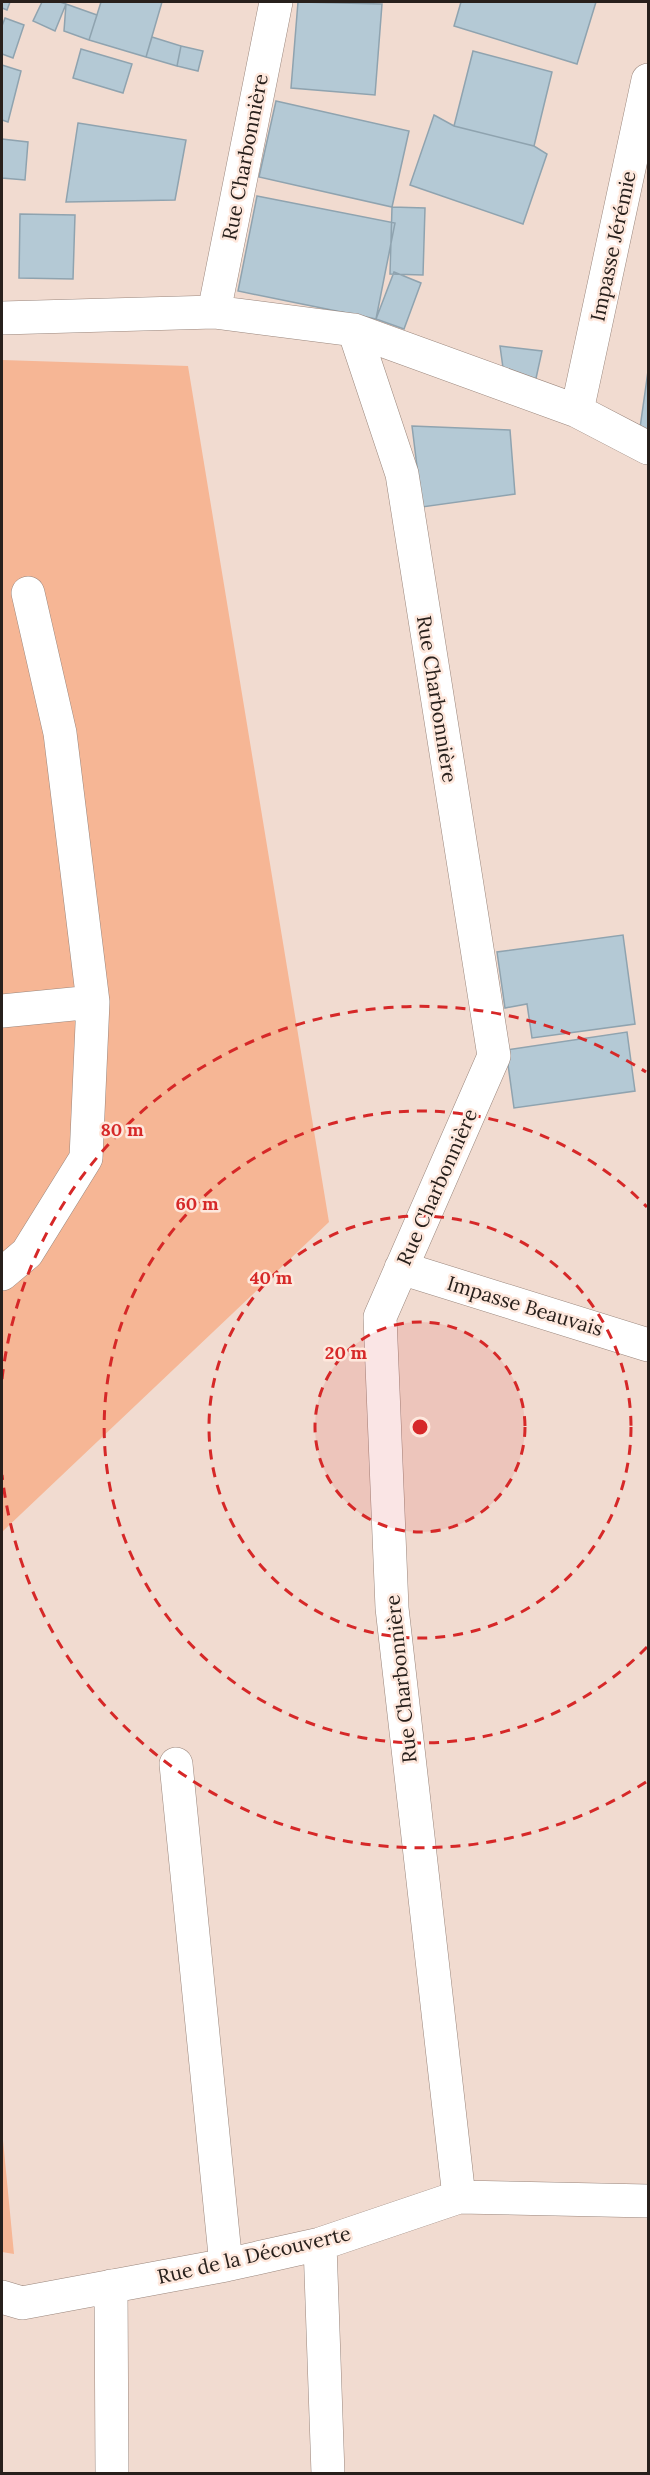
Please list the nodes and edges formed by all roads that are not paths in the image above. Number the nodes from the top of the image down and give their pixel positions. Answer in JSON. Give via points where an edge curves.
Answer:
{"nodes":[{"id":1,"x":276,"y":2,"type":"edge"},
{"id":2,"x":648,"y":80,"type":"edge"},
{"id":3,"x":214,"y":312,"type":"junction"},
{"id":4,"x":2,"y":318,"type":"edge"},
{"id":5,"x":354,"y":330,"type":"junction"},
{"id":6,"x":577,"y":411,"type":"junction"},
{"id":7,"x":647,"y":455,"type":"edge"},
{"id":8,"x":28,"y":592,"type":"dead end"},
{"id":9,"x":93,"y":1002,"type":"junction"},
{"id":10,"x":2,"y":1011,"type":"edge"},
{"id":11,"x":401,"y":1268,"type":"junction"},
{"id":12,"x":2,"y":1274,"type":"edge"},
{"id":13,"x":648,"y":1345,"type":"edge"},
{"id":14,"x":176,"y":1764,"type":"dead end"},
{"id":15,"x":459,"y":2197,"type":"junction"},
{"id":16,"x":648,"y":2201,"type":"edge"},
{"id":17,"x":320,"y":2244,"type":"junction"},
{"id":18,"x":226,"y":2265,"type":"junction"},
{"id":19,"x":111,"y":2286,"type":"junction"},
{"id":20,"x":2,"y":2297,"type":"edge"},
{"id":21,"x":112,"y":2474,"type":"edge"},
{"id":22,"x":328,"y":2474,"type":"edge"}],
"edges":[{"from":1,"to":3,"type":"street","name":"Rue Charbonnière"},
{"from":2,"to":6,"type":"street","name":"Impasse Jérémie"},
{"from":3,"to":4,"type":"street"},
{"from":3,"to":5,"type":"street"},
{"from":5,"to":6,"type":"street"},
{"from":5,"to":11,"type":"street","name":"Rue Charbonnière","via":[[402,474],[494,1056]]},
{"from":6,"to":7,"type":"street"},
{"from":8,"to":9,"type":"street","via":[[60,733]]},
{"from":9,"to":10,"type":"street"},
{"from":9,"to":12,"type":"street","via":[[86,1158],[27,1253]]},
{"from":11,"to":13,"type":"street","name":"Impasse Beauvais"},
{"from":11,"to":15,"type":"street","name":"Rue Charbonnière","via":[[380,1317],[392,1608]]},
{"from":14,"to":18,"type":"street"},
{"from":15,"to":16,"type":"street","name":"Rue de la Découverte"},
{"from":15,"to":17,"type":"street","name":"Rue de la Découverte"},
{"from":17,"to":18,"type":"street","name":"Rue de la Découverte"},
{"from":17,"to":22,"type":"street"},
{"from":18,"to":19,"type":"street","name":"Rue de la Découverte"},
{"from":19,"to":20,"type":"street","name":"Rue de la Découverte","via":[[22,2303]]},
{"from":19,"to":21,"type":"street"}]}
